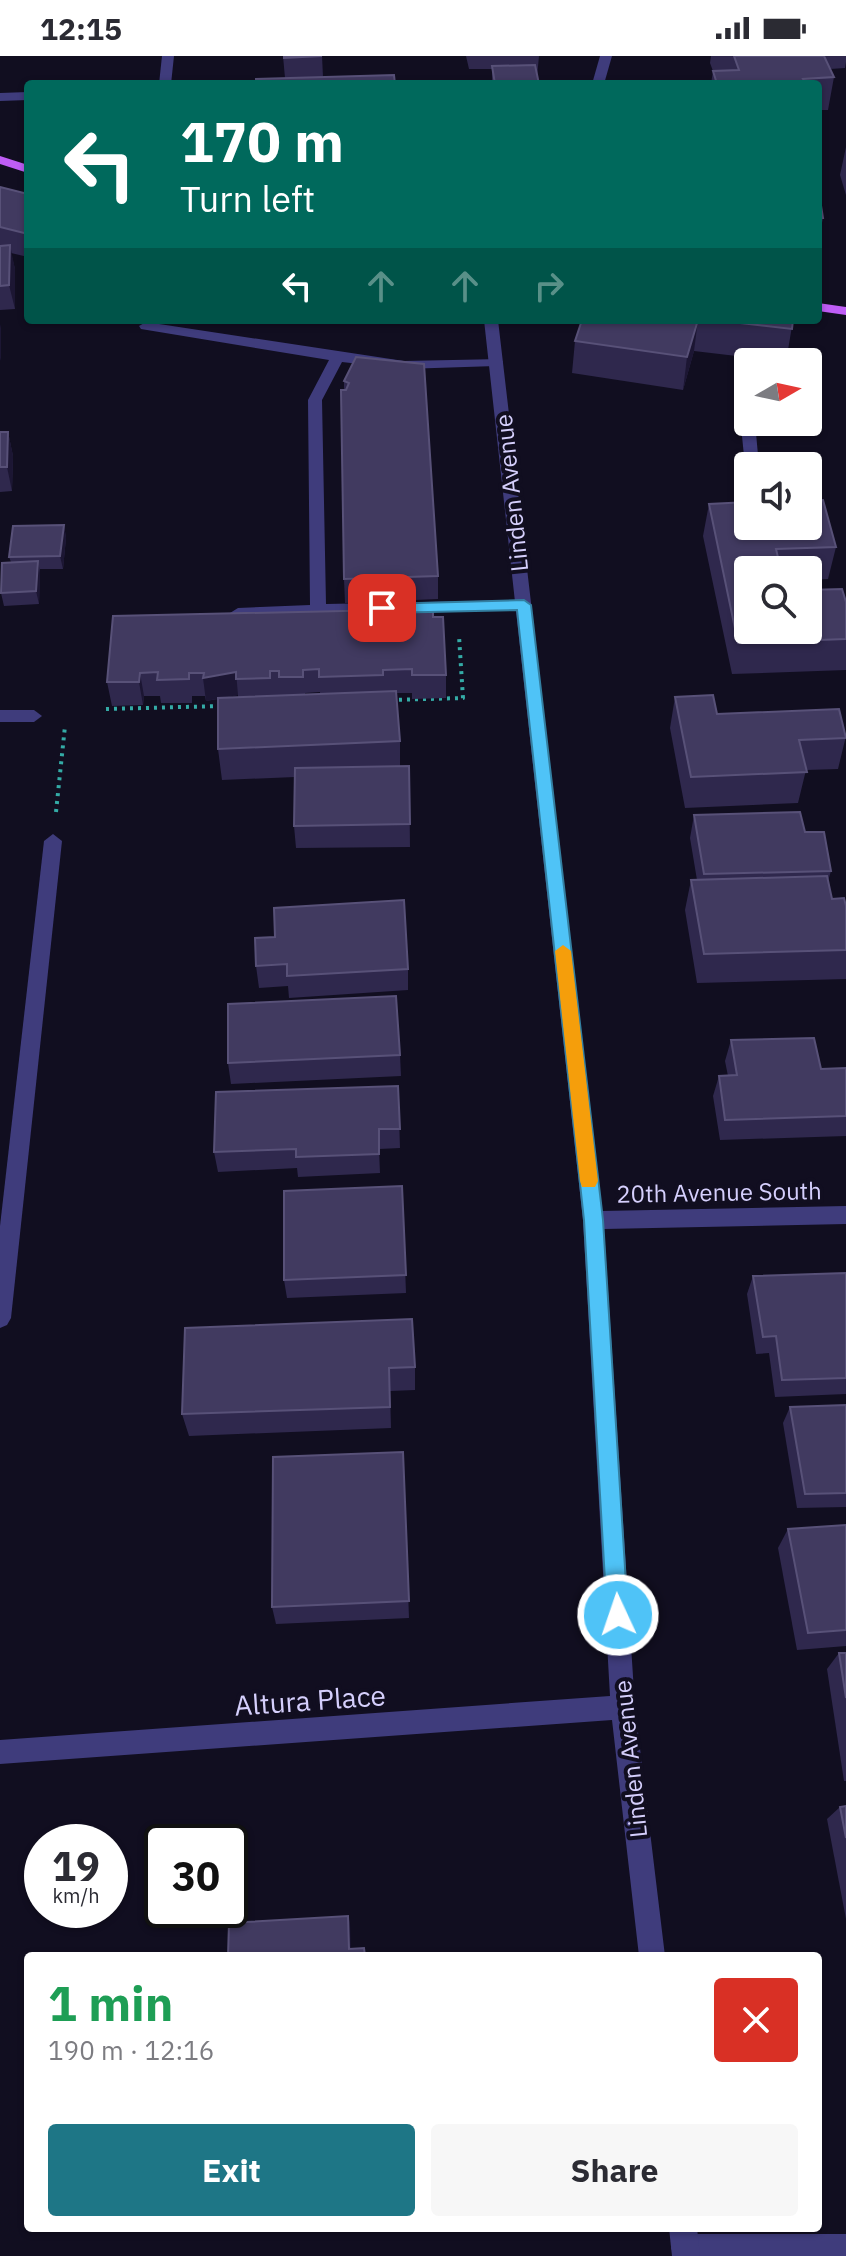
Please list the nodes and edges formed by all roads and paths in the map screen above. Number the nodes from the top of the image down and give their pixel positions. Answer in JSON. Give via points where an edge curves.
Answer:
{"nodes":[{"id":1,"x":168,"y":56,"type":"edge"},
{"id":2,"x":606,"y":56,"type":"edge"},
{"id":3,"x":165,"y":80,"type":"edge"},
{"id":4,"x":599,"y":80,"type":"edge"},
{"id":5,"x":24,"y":96,"type":"edge"},
{"id":6,"x":0,"y":97,"type":"edge"},
{"id":7,"x":1,"y":162,"type":"edge"},
{"id":8,"x":24,"y":168,"type":"edge"},
{"id":9,"x":822,"y":308,"type":"edge"},
{"id":10,"x":846,"y":311,"type":"edge"},
{"id":11,"x":491,"y":324,"type":"edge"},
{"id":12,"x":146,"y":326,"type":"dead end"},
{"id":13,"x":337,"y":357,"type":"junction"},
{"id":14,"x":496,"y":362,"type":"junction"},
{"id":15,"x":524,"y":605,"type":"junction"},
{"id":16,"x":318,"y":610,"type":"junction"},
{"id":17,"x":226,"y":614,"type":"edge"},
{"id":18,"x":470,"y":633,"type":"dead end"},
{"id":19,"x":386,"y":700,"type":"edge"},
{"id":20,"x":230,"y":705,"type":"edge"},
{"id":21,"x":106,"y":709,"type":"dead end"},
{"id":22,"x":0,"y":716,"type":"edge"},
{"id":23,"x":34,"y":716,"type":"joint"},
{"id":24,"x":53,"y":841,"type":"joint"},
{"id":25,"x":846,"y":1215,"type":"edge"},
{"id":26,"x":593,"y":1220,"type":"junction"},
{"id":27,"x":0,"y":1318,"type":"edge"},
{"id":28,"x":623,"y":1707,"type":"junction"},
{"id":29,"x":0,"y":1752,"type":"edge"},
{"id":30,"x":652,"y":1952,"type":"edge"},
{"id":31,"x":685,"y":2244,"type":"edge"},
{"id":32,"x":846,"y":2248,"type":"edge"}],
"edges":[{"from":1,"to":3,"type":"street"},
{"from":2,"to":4,"type":"street"},
{"from":5,"to":6,"type":"street"},
{"from":7,"to":8,"type":"main road"},
{"from":9,"to":10,"type":"main road"},
{"from":11,"to":14,"type":"street","name":"Linden Avenue"},
{"from":12,"to":13,"type":"street"},
{"from":13,"to":14,"type":"street","via":[[404,365]]},
{"from":13,"to":16,"type":"street","via":[[315,400]]},
{"from":14,"to":15,"type":"street","name":"Linden Avenue"},
{"from":15,"to":16,"type":"street"},
{"from":15,"to":26,"type":"street","name":"Linden Avenue"},
{"from":16,"to":17,"type":"street"},
{"from":18,"to":19,"type":"path","via":[[458,633],[463,698]]},
{"from":20,"to":21,"type":"path"},
{"from":22,"to":23,"type":"street"},
{"from":23,"to":24,"type":"path","via":[[66,715]]},
{"from":24,"to":27,"type":"street"},
{"from":25,"to":26,"type":"street","name":"20th Avenue South"},
{"from":26,"to":28,"type":"street","name":"Linden Avenue"},
{"from":28,"to":29,"type":"street","name":"Altura Place"},
{"from":28,"to":30,"type":"street","name":"Linden Avenue"},
{"from":31,"to":32,"type":"street"}]}
